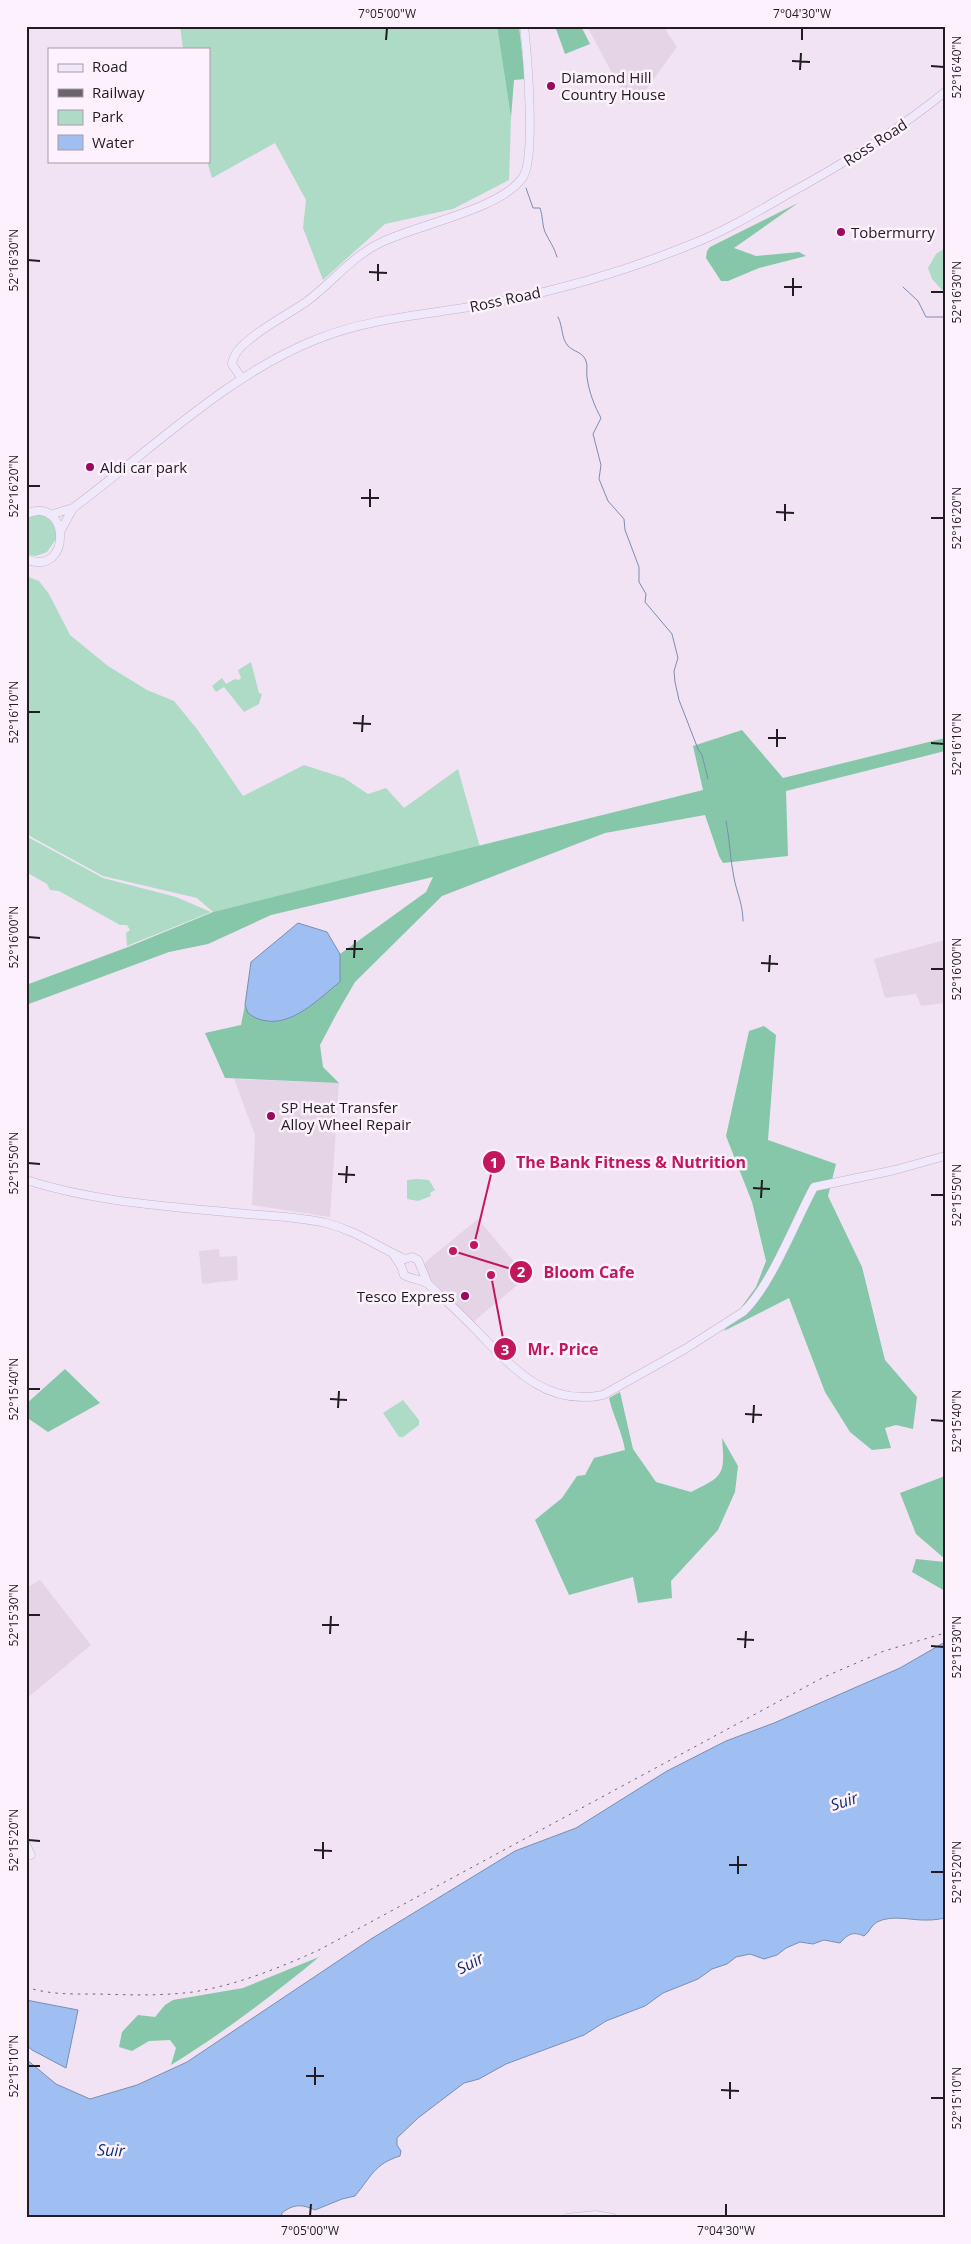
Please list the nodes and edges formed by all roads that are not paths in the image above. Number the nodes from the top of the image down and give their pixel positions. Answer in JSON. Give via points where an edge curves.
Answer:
{"nodes":[{"id":1,"x":524,"y":26,"type":"edge"},
{"id":2,"x":945,"y":92,"type":"edge"},
{"id":3,"x":242,"y":379,"type":"junction"},
{"id":4,"x":73,"y":508,"type":"junction"},
{"id":5,"x":26,"y":514,"type":"edge"},
{"id":6,"x":50,"y":515,"type":"junction"},
{"id":7,"x":61,"y":530,"type":"junction"},
{"id":8,"x":26,"y":559,"type":"edge"},
{"id":9,"x":945,"y":1156,"type":"edge"},
{"id":10,"x":26,"y":1180,"type":"edge"},
{"id":11,"x":403,"y":1263,"type":"junction"},
{"id":12,"x":421,"y":1270,"type":"junction"},
{"id":13,"x":416,"y":1277,"type":"junction"},
{"id":14,"x":428,"y":1284,"type":"junction"},
{"id":15,"x":26,"y":1845,"type":"edge"},
{"id":16,"x":31,"y":1855,"type":"dead end"},
{"id":17,"x":567,"y":2218,"type":"edge"},
{"id":18,"x":613,"y":2218,"type":"edge"}],
"edges":[{"from":1,"to":3,"type":"street","via":[[529,77],[528,151],[524,176],[515,186],[488,202],[388,239],[368,251],[306,302],[262,330],[234,355],[232,364]]},
{"from":2,"to":3,"type":"street","name":"Ross Road","via":[[905,124],[847,162],[694,243],[580,283],[510,300],[381,320],[334,332],[294,349]]},
{"from":3,"to":4,"type":"street","name":"Ross Road"},
{"from":4,"to":6,"type":"street"},
{"from":4,"to":7,"type":"street"},
{"from":5,"to":6,"type":"street"},
{"from":6,"to":7,"type":"street"},
{"from":7,"to":8,"type":"street","via":[[60,546],[55,554],[39,562]]},
{"from":9,"to":14,"type":"street","via":[[814,1186],[752,1304],[685,1349],[604,1395],[573,1397],[552,1393],[537,1385],[509,1364]]},
{"from":10,"to":11,"type":"street","via":[[58,1190],[130,1203],[312,1220],[363,1236]]},
{"from":11,"to":12,"type":"street","via":[[412,1257],[421,1264]]},
{"from":11,"to":13,"type":"street","via":[[404,1275]]},
{"from":12,"to":13,"type":"street"},
{"from":12,"to":14,"type":"street"},
{"from":13,"to":14,"type":"street"},
{"from":15,"to":16,"type":"street"},
{"from":17,"to":18,"type":"street","via":[[595,2215]]}]}
